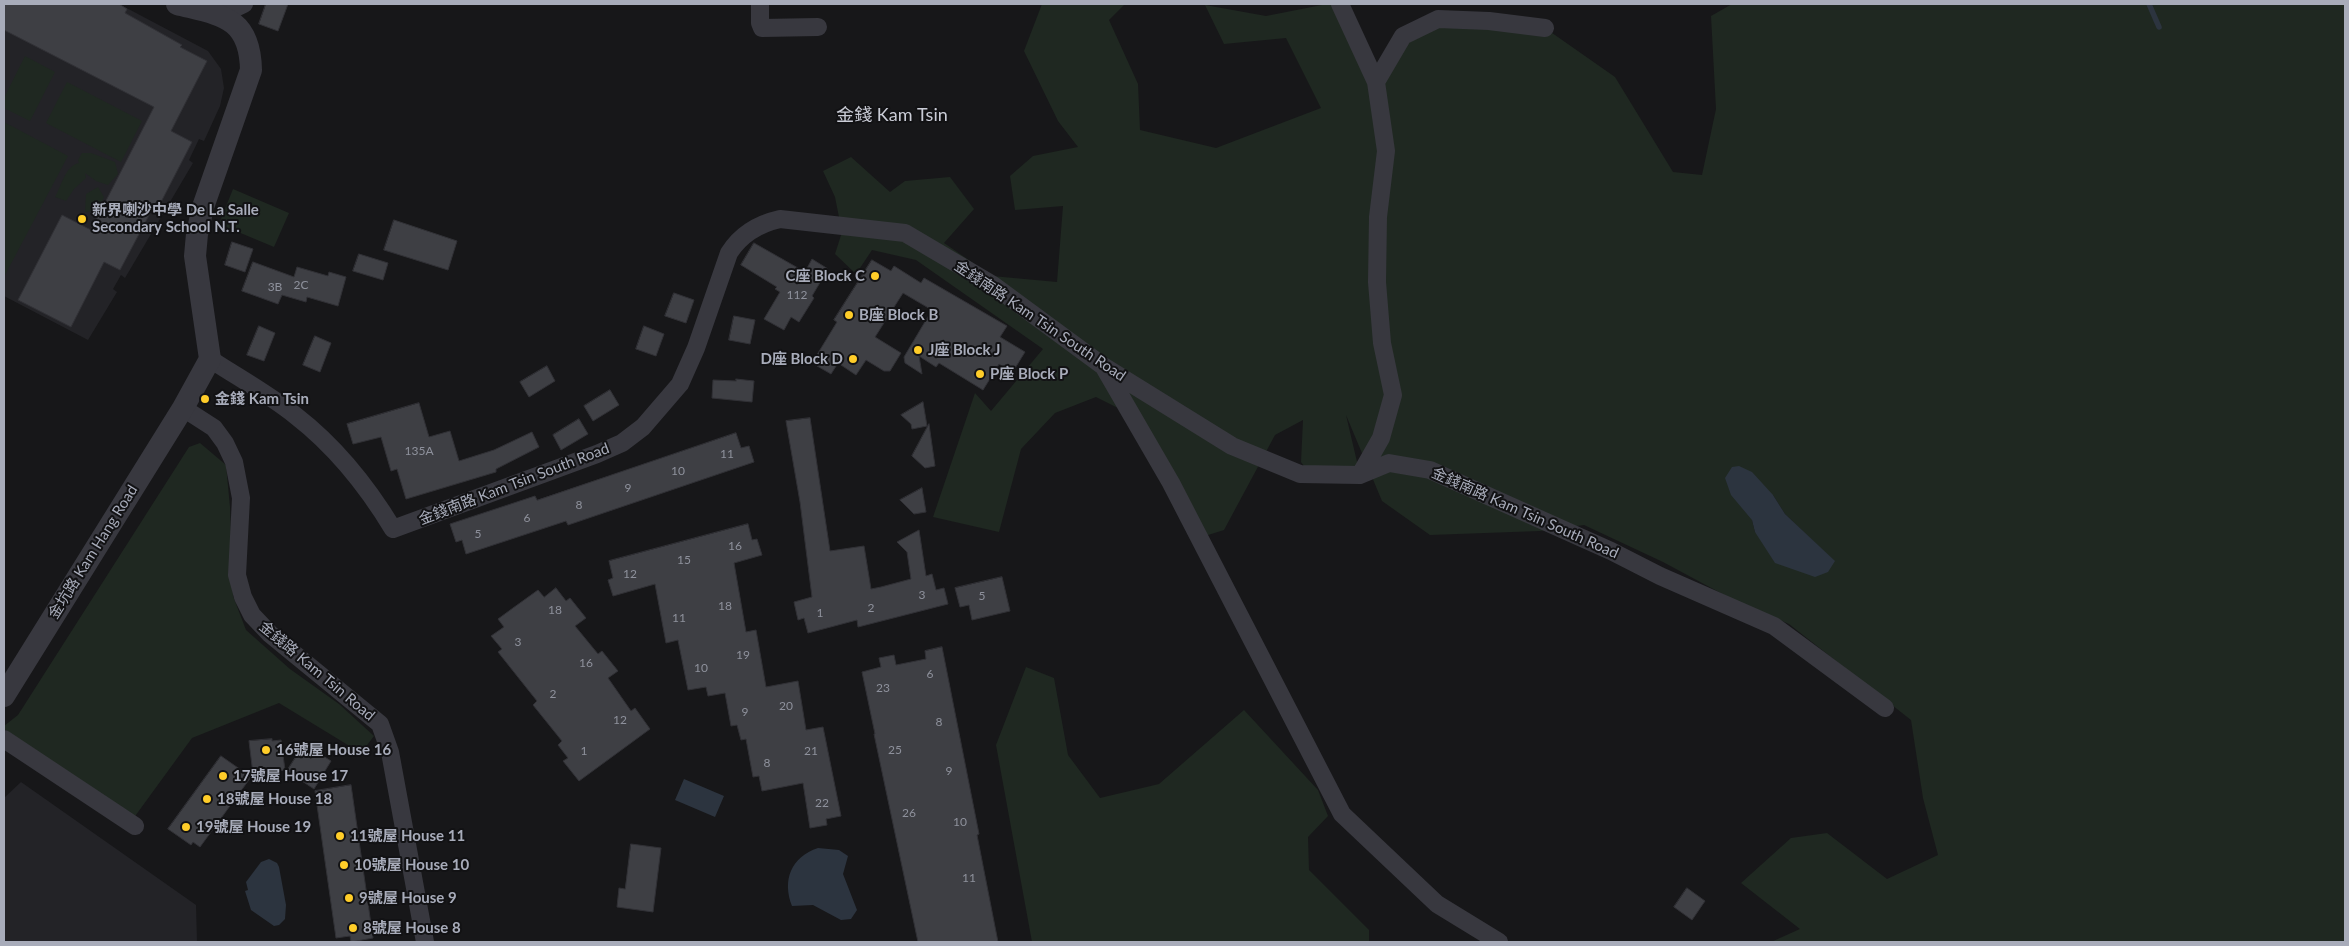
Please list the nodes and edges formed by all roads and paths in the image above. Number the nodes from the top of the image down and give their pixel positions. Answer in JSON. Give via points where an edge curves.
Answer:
{"nodes":[{"id":1,"x":177,"y":4,"type":"edge"},
{"id":2,"x":244,"y":4,"type":"edge"},
{"id":3,"x":760,"y":4,"type":"edge"},
{"id":4,"x":1340,"y":4,"type":"edge"},
{"id":5,"x":221,"y":15,"type":"junction"},
{"id":6,"x":818,"y":27,"type":"dead end"},
{"id":7,"x":1545,"y":28,"type":"dead end"},
{"id":8,"x":1376,"y":82,"type":"junction"},
{"id":9,"x":210,"y":359,"type":"junction"},
{"id":10,"x":1103,"y":366,"type":"junction"},
{"id":11,"x":184,"y":408,"type":"junction"},
{"id":12,"x":1360,"y":475,"type":"junction"},
{"id":13,"x":4,"y":696,"type":"edge"},
{"id":14,"x":1885,"y":708,"type":"dead end"},
{"id":15,"x":4,"y":739,"type":"edge"},
{"id":16,"x":135,"y":826,"type":"dead end"},
{"id":17,"x":424,"y":942,"type":"edge"},
{"id":18,"x":1499,"y":942,"type":"edge"}],
"edges":[{"from":1,"to":5,"type":"street"},
{"from":2,"to":5,"type":"street"},
{"from":3,"to":6,"type":"street","via":[[762,28]]},
{"from":4,"to":8,"type":"street"},
{"from":5,"to":9,"type":"street","via":[[244,35],[250,53],[250,70],[196,234]]},
{"from":7,"to":8,"type":"street","via":[[1438,19],[1403,36]]},
{"from":8,"to":12,"type":"street","via":[[1386,151],[1378,217],[1377,282],[1382,344],[1393,395],[1381,438]]},
{"from":9,"to":10,"type":"street","name":"金錢南路 Kam Tsin South Road","via":[[296,416],[345,460],[393,529],[597,454],[643,427],[680,384],[736,242],[762,224],[780,219],[905,233],[993,286]]},
{"from":9,"to":11,"type":"street"},
{"from":10,"to":12,"type":"street","name":"金錢南路 Kam Tsin South Road","via":[[1232,446],[1300,474]]},
{"from":10,"to":18,"type":"street","via":[[1171,483],[1342,814],[1437,904]]},
{"from":11,"to":13,"type":"street","name":"金坑路 Kam Hang Road"},
{"from":11,"to":17,"type":"street","name":"金錢路 Kam Tsin Road","via":[[214,428],[234,462],[241,498],[237,575],[252,615],[380,724],[390,752]]},
{"from":12,"to":14,"type":"street","name":"金錢南路 Kam Tsin South Road","via":[[1389,463],[1430,470],[1611,550],[1660,576],[1774,626]]},
{"from":15,"to":16,"type":"street"}]}
